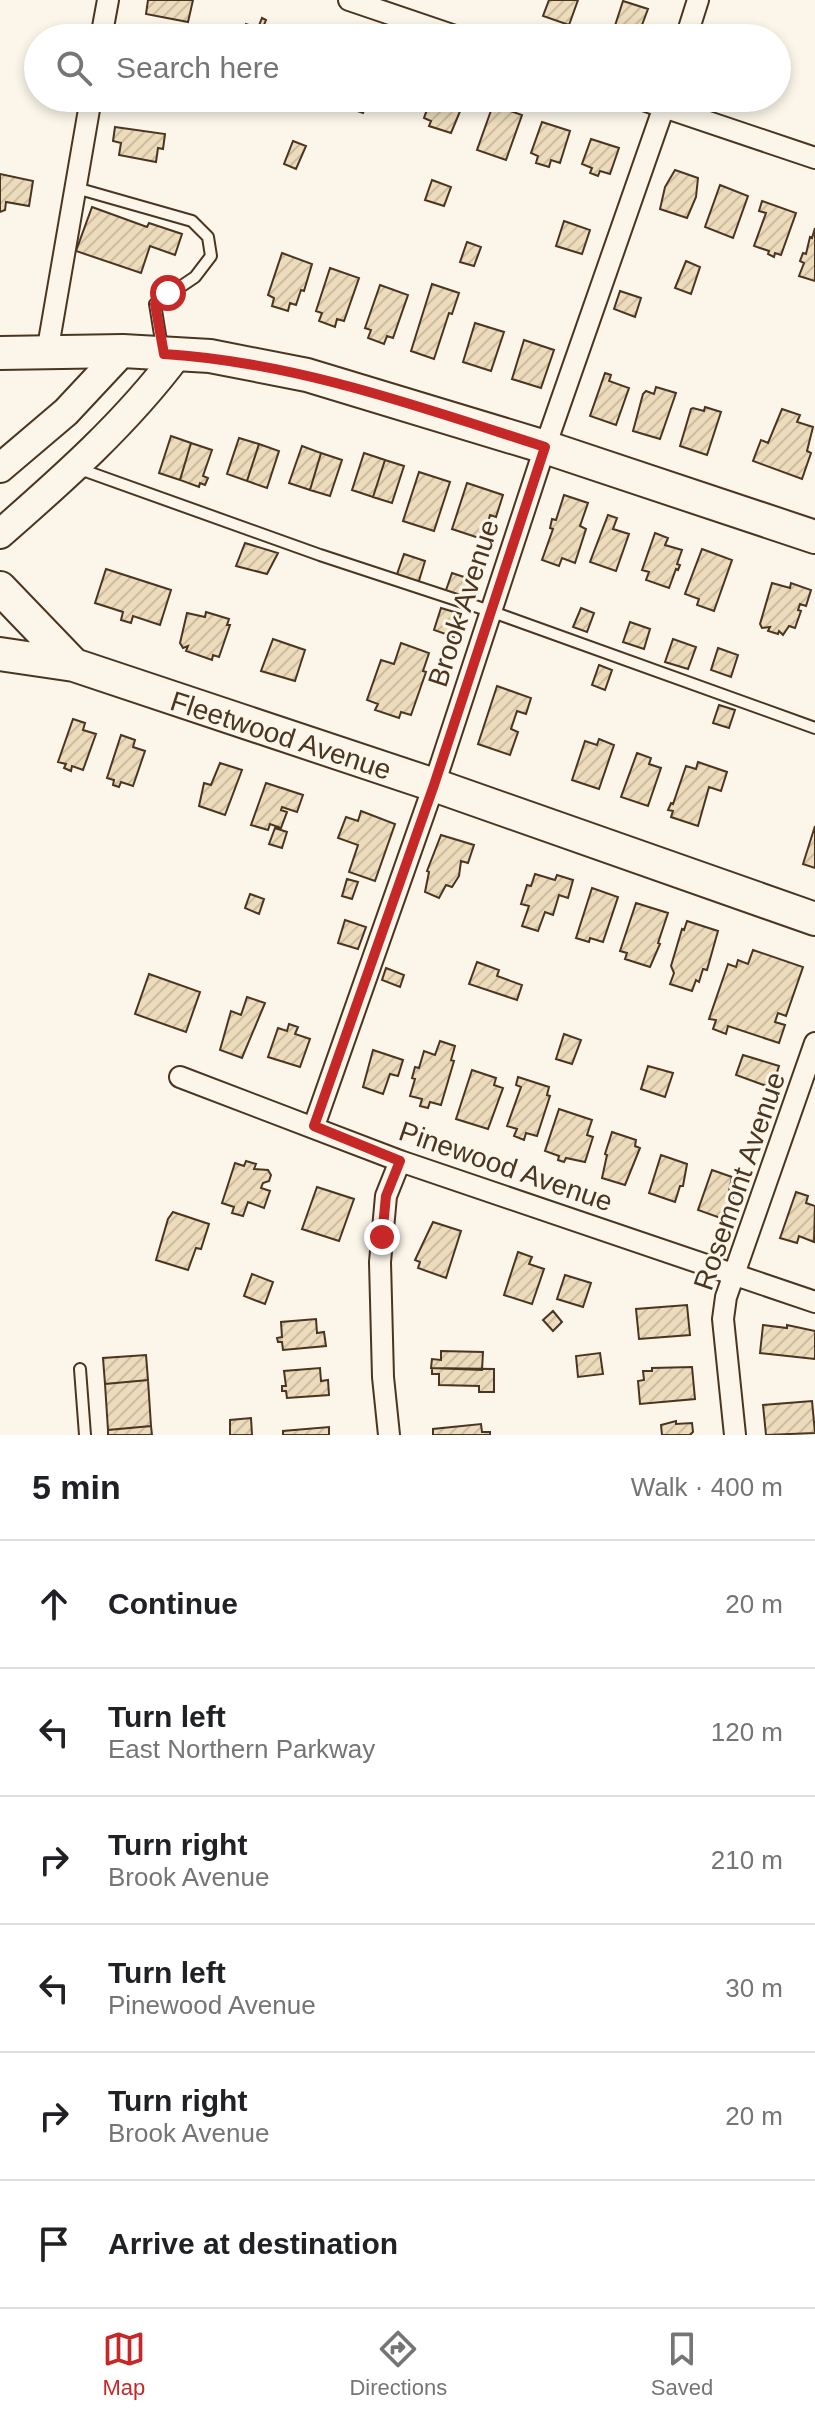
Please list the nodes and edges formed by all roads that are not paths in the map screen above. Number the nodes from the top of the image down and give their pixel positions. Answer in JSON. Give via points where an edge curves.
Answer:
{"nodes":[{"id":1,"x":108,"y":0,"type":"edge"},
{"id":2,"x":349,"y":0,"type":"edge"},
{"id":3,"x":698,"y":0,"type":"edge"},
{"id":4,"x":104,"y":24,"type":"edge"},
{"id":5,"x":420,"y":24,"type":"edge"},
{"id":6,"x":690,"y":24,"type":"edge"},
{"id":7,"x":89,"y":112,"type":"edge"},
{"id":8,"x":663,"y":112,"type":"edge"},
{"id":9,"x":690,"y":112,"type":"edge"},
{"id":10,"x":815,"y":158,"type":"edge"},
{"id":11,"x":76,"y":188,"type":"junction"},
{"id":12,"x":123,"y":351,"type":"junction"},
{"id":13,"x":0,"y":353,"type":"edge"},
{"id":14,"x":47,"y":353,"type":"junction"},
{"id":15,"x":170,"y":354,"type":"junction"},
{"id":16,"x":545,"y":447,"type":"junction"},
{"id":17,"x":75,"y":467,"type":"junction"},
{"id":18,"x":0,"y":468,"type":"edge"},
{"id":19,"x":0,"y":534,"type":"edge"},
{"id":20,"x":815,"y":537,"type":"edge"},
{"id":21,"x":0,"y":588,"type":"edge"},
{"id":22,"x":490,"y":611,"type":"junction"},
{"id":23,"x":0,"y":654,"type":"edge"},
{"id":24,"x":74,"y":665,"type":"junction"},
{"id":25,"x":815,"y":728,"type":"edge"},
{"id":26,"x":434,"y":785,"type":"junction"},
{"id":27,"x":815,"y":919,"type":"edge"},
{"id":28,"x":815,"y":1043,"type":"edge"},
{"id":29,"x":180,"y":1077,"type":"dead end"},
{"id":30,"x":314,"y":1126,"type":"junction"},
{"id":31,"x":400,"y":1161,"type":"junction"},
{"id":32,"x":734,"y":1275,"type":"junction"},
{"id":33,"x":815,"y":1302,"type":"edge"},
{"id":34,"x":80,"y":1369,"type":"dead end"},
{"id":35,"x":85,"y":1435,"type":"edge"},
{"id":36,"x":389,"y":1435,"type":"edge"},
{"id":37,"x":735,"y":1435,"type":"edge"}],
"edges":[{"from":1,"to":4,"type":"street"},
{"from":2,"to":5,"type":"street"},
{"from":3,"to":6,"type":"street"},
{"from":7,"to":11,"type":"street"},
{"from":8,"to":16,"type":"street","name":"Brook Avenue"},
{"from":9,"to":10,"type":"street"},
{"from":11,"to":14,"type":"street"},
{"from":11,"to":15,"type":"lane","via":[[192,221],[208,237],[211,256],[195,277],[155,304]]},
{"from":12,"to":14,"type":"main road"},
{"from":12,"to":15,"type":"main road"},
{"from":12,"to":18,"type":"main road","via":[[66,412]]},
{"from":13,"to":14,"type":"main road"},
{"from":15,"to":16,"type":"main road","via":[[210,356],[307,375]]},
{"from":15,"to":17,"type":"main road","via":[[151,389]]},
{"from":16,"to":20,"type":"main road"},
{"from":16,"to":22,"type":"street","name":"Brook Avenue"},
{"from":17,"to":19,"type":"main road"},
{"from":17,"to":22,"type":"lane"},
{"from":21,"to":24,"type":"main road","name":"Fleetwood Avenue"},
{"from":22,"to":25,"type":"lane"},
{"from":22,"to":26,"type":"street","name":"Brook Avenue"},
{"from":23,"to":24,"type":"main road"},
{"from":24,"to":26,"type":"main road","name":"Fleetwood Avenue"},
{"from":26,"to":27,"type":"main road","name":"Fleetwood Avenue"},
{"from":26,"to":30,"type":"street","name":"Brook Avenue"},
{"from":28,"to":32,"type":"street","name":"Rosemont Avenue"},
{"from":29,"to":30,"type":"street","name":"Pinewood Avenue"},
{"from":30,"to":31,"type":"street","name":"Pinewood Avenue"},
{"from":31,"to":32,"type":"street","name":"Pinewood Avenue"},
{"from":31,"to":36,"type":"street","via":[[386,1196],[380,1262]]},
{"from":32,"to":33,"type":"street","name":"Pinewood Avenue"},
{"from":32,"to":37,"type":"street","name":"Rosemont Avenue","via":[[723,1319]]},
{"from":34,"to":35,"type":"lane"}]}
